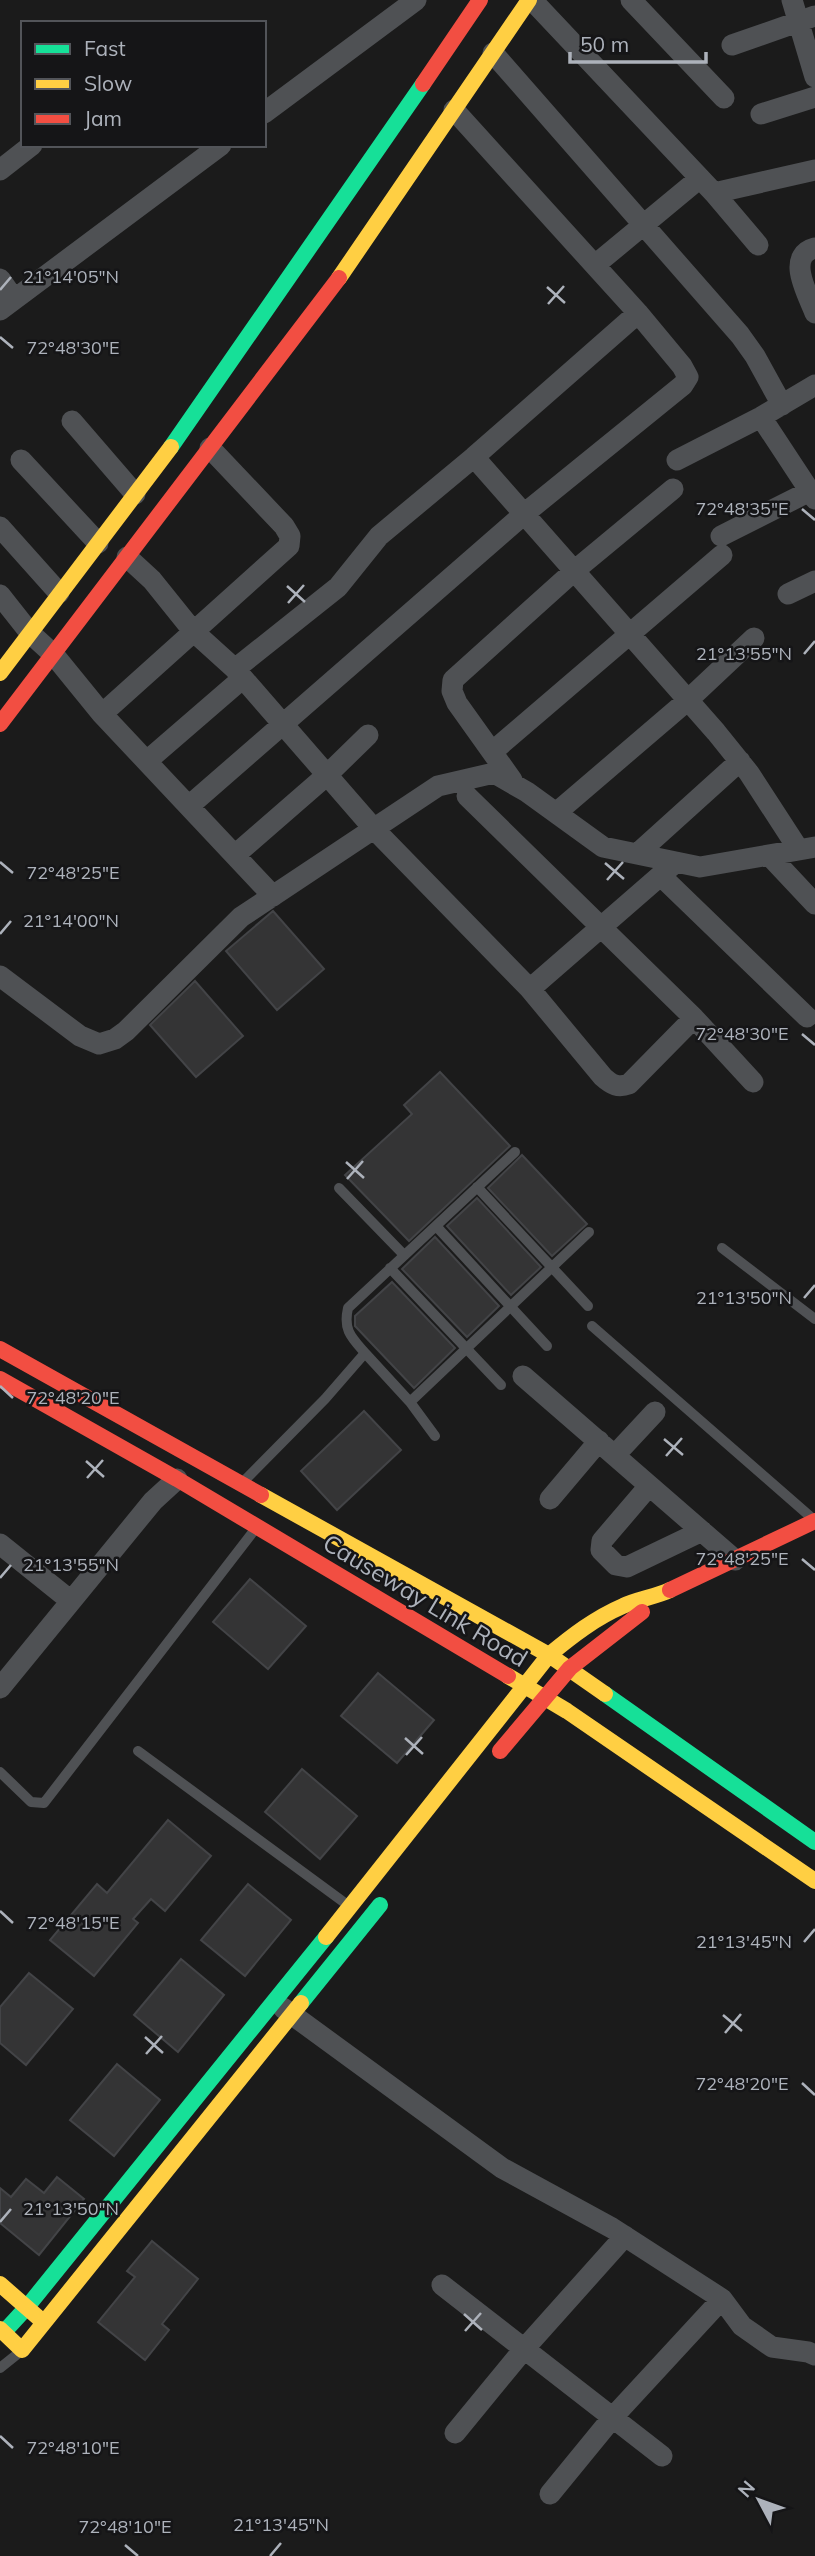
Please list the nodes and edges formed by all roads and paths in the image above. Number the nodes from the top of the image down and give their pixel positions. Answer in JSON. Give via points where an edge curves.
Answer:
{"nodes":[{"id":1,"x":416,"y":0,"type":"edge"},
{"id":2,"x":481,"y":0,"type":"edge"},
{"id":3,"x":531,"y":0,"type":"edge"},
{"id":4,"x":631,"y":0,"type":"edge"},
{"id":5,"x":792,"y":0,"type":"edge"},
{"id":6,"x":807,"y":19,"type":"edge"},
{"id":7,"x":732,"y":45,"type":"dead end"},
{"id":8,"x":493,"y":52,"type":"junction"},
{"id":9,"x":815,"y":77,"type":"edge"},
{"id":10,"x":815,"y":97,"type":"edge"},
{"id":11,"x":724,"y":98,"type":"dead end"},
{"id":12,"x":454,"y":110,"type":"junction"},
{"id":13,"x":266,"y":112,"type":"edge"},
{"id":14,"x":761,"y":114,"type":"dead end"},
{"id":15,"x":29,"y":147,"type":"edge"},
{"id":16,"x":217,"y":147,"type":"edge"},
{"id":17,"x":0,"y":170,"type":"edge"},
{"id":18,"x":815,"y":170,"type":"edge"},
{"id":19,"x":707,"y":185,"type":"junction"},
{"id":20,"x":644,"y":225,"type":"junction"},
{"id":21,"x":758,"y":245,"type":"dead end"},
{"id":22,"x":815,"y":248,"type":"edge"},
{"id":23,"x":595,"y":265,"type":"junction"},
{"id":24,"x":0,"y":279,"type":"edge"},
{"id":25,"x":7,"y":305,"type":"edge"},
{"id":26,"x":638,"y":313,"type":"junction"},
{"id":27,"x":815,"y":313,"type":"edge"},
{"id":28,"x":815,"y":385,"type":"edge"},
{"id":29,"x":782,"y":405,"type":"junction"},
{"id":30,"x":761,"y":418,"type":"junction"},
{"id":31,"x":72,"y":421,"type":"dead end"},
{"id":32,"x":210,"y":448,"type":"junction"},
{"id":33,"x":474,"y":457,"type":"junction"},
{"id":34,"x":21,"y":460,"type":"dead end"},
{"id":35,"x":677,"y":460,"type":"dead end"},
{"id":36,"x":673,"y":489,"type":"dead end"},
{"id":37,"x":135,"y":494,"type":"junction"},
{"id":38,"x":813,"y":495,"type":"edge"},
{"id":39,"x":524,"y":514,"type":"junction"},
{"id":40,"x":0,"y":527,"type":"edge"},
{"id":41,"x":98,"y":543,"type":"junction"},
{"id":42,"x":127,"y":557,"type":"junction"},
{"id":43,"x":574,"y":571,"type":"junction"},
{"id":44,"x":815,"y":581,"type":"edge"},
{"id":45,"x":59,"y":593,"type":"junction"},
{"id":46,"x":788,"y":594,"type":"dead end"},
{"id":47,"x":0,"y":595,"type":"edge"},
{"id":48,"x":193,"y":631,"type":"junction"},
{"id":49,"x":30,"y":633,"type":"junction"},
{"id":50,"x":631,"y":635,"type":"junction"},
{"id":51,"x":754,"y":638,"type":"dead end"},
{"id":52,"x":54,"y":654,"type":"junction"},
{"id":53,"x":0,"y":673,"type":"edge"},
{"id":54,"x":239,"y":673,"type":"junction"},
{"id":55,"x":688,"y":700,"type":"junction"},
{"id":56,"x":102,"y":714,"type":"junction"},
{"id":57,"x":0,"y":724,"type":"edge"},
{"id":58,"x":283,"y":724,"type":"junction"},
{"id":59,"x":368,"y":735,"type":"dead end"},
{"id":60,"x":492,"y":752,"type":"junction"},
{"id":61,"x":147,"y":761,"type":"junction"},
{"id":62,"x":740,"y":761,"type":"junction"},
{"id":63,"x":327,"y":775,"type":"junction"},
{"id":64,"x":515,"y":785,"type":"junction"},
{"id":65,"x":467,"y":796,"type":"dead end"},
{"id":66,"x":189,"y":806,"type":"junction"},
{"id":67,"x":556,"y":813,"type":"junction"},
{"id":68,"x":374,"y":829,"type":"junction"},
{"id":69,"x":807,"y":848,"type":"edge"},
{"id":70,"x":637,"y":854,"type":"junction"},
{"id":71,"x":235,"y":855,"type":"junction"},
{"id":72,"x":769,"y":855,"type":"junction"},
{"id":73,"x":668,"y":869,"type":"junction"},
{"id":74,"x":273,"y":896,"type":"junction"},
{"id":75,"x":815,"y":904,"type":"edge"},
{"id":76,"x":602,"y":926,"type":"junction"},
{"id":77,"x":0,"y":976,"type":"edge"},
{"id":78,"x":530,"y":989,"type":"junction"},
{"id":79,"x":807,"y":1017,"type":"dead end"},
{"id":80,"x":694,"y":1018,"type":"junction"},
{"id":81,"x":753,"y":1082,"type":"dead end"},
{"id":82,"x":515,"y":1152,"type":"dead end"},
{"id":83,"x":477,"y":1187,"type":"junction"},
{"id":84,"x":339,"y":1188,"type":"dead end"},
{"id":85,"x":436,"y":1226,"type":"junction"},
{"id":86,"x":589,"y":1232,"type":"dead end"},
{"id":87,"x":722,"y":1248,"type":"dead end"},
{"id":88,"x":404,"y":1255,"type":"junction"},
{"id":89,"x":390,"y":1268,"type":"junction"},
{"id":90,"x":551,"y":1268,"type":"junction"},
{"id":91,"x":510,"y":1306,"type":"junction"},
{"id":92,"x":588,"y":1306,"type":"dead end"},
{"id":93,"x":815,"y":1320,"type":"edge"},
{"id":94,"x":593,"y":1326,"type":"dead end"},
{"id":95,"x":547,"y":1346,"type":"dead end"},
{"id":96,"x":466,"y":1347,"type":"junction"},
{"id":97,"x":0,"y":1349,"type":"edge"},
{"id":98,"x":365,"y":1353,"type":"junction"},
{"id":99,"x":523,"y":1376,"type":"dead end"},
{"id":100,"x":0,"y":1379,"type":"edge"},
{"id":101,"x":501,"y":1385,"type":"dead end"},
{"id":102,"x":410,"y":1402,"type":"junction"},
{"id":103,"x":655,"y":1412,"type":"dead end"},
{"id":104,"x":435,"y":1436,"type":"dead end"},
{"id":105,"x":607,"y":1448,"type":"junction"},
{"id":106,"x":177,"y":1479,"type":"junction"},
{"id":107,"x":240,"y":1484,"type":"junction"},
{"id":108,"x":649,"y":1486,"type":"junction"},
{"id":109,"x":550,"y":1499,"type":"dead end"},
{"id":110,"x":815,"y":1521,"type":"edge"},
{"id":111,"x":257,"y":1527,"type":"junction"},
{"id":112,"x":702,"y":1531,"type":"junction"},
{"id":113,"x":0,"y":1544,"type":"edge"},
{"id":114,"x":735,"y":1560,"type":"junction"},
{"id":115,"x":658,"y":1596,"type":"junction"},
{"id":116,"x":71,"y":1601,"type":"junction"},
{"id":117,"x":549,"y":1655,"type":"junction"},
{"id":118,"x":570,"y":1668,"type":"junction"},
{"id":119,"x":4,"y":1675,"type":"edge"},
{"id":120,"x":523,"y":1686,"type":"junction"},
{"id":121,"x":543,"y":1698,"type":"junction"},
{"id":122,"x":138,"y":1751,"type":"dead end"},
{"id":123,"x":493,"y":1761,"type":"dead end"},
{"id":124,"x":0,"y":1772,"type":"edge"},
{"id":125,"x":815,"y":1842,"type":"edge"},
{"id":126,"x":815,"y":1881,"type":"edge"},
{"id":127,"x":394,"y":1887,"type":"dead end"},
{"id":128,"x":350,"y":1908,"type":"junction"},
{"id":129,"x":369,"y":1919,"type":"junction"},
{"id":130,"x":273,"y":2003,"type":"junction"},
{"id":131,"x":293,"y":2015,"type":"junction"},
{"id":132,"x":625,"y":2236,"type":"junction"},
{"id":133,"x":0,"y":2284,"type":"edge"},
{"id":134,"x":442,"y":2285,"type":"dead end"},
{"id":135,"x":722,"y":2299,"type":"junction"},
{"id":136,"x":27,"y":2307,"type":"junction"},
{"id":137,"x":46,"y":2323,"type":"junction"},
{"id":138,"x":2,"y":2330,"type":"edge"},
{"id":139,"x":524,"y":2349,"type":"junction"},
{"id":140,"x":0,"y":2350,"type":"edge"},
{"id":141,"x":22,"y":2350,"type":"junction"},
{"id":142,"x":815,"y":2355,"type":"edge"},
{"id":143,"x":0,"y":2368,"type":"edge"},
{"id":144,"x":613,"y":2417,"type":"junction"},
{"id":145,"x":455,"y":2433,"type":"dead end"},
{"id":146,"x":662,"y":2456,"type":"dead end"},
{"id":147,"x":550,"y":2494,"type":"dead end"}],
"edges":[{"from":1,"to":13,"type":"street"},
{"from":2,"to":37,"type":"main road"},
{"from":3,"to":8,"type":"main road"},
{"from":3,"to":19,"type":"street"},
{"from":4,"to":11,"type":"street"},
{"from":5,"to":6,"type":"street"},
{"from":6,"to":7,"type":"street"},
{"from":6,"to":9,"type":"street"},
{"from":8,"to":12,"type":"main road"},
{"from":8,"to":20,"type":"street"},
{"from":10,"to":14,"type":"street"},
{"from":12,"to":23,"type":"street"},
{"from":12,"to":32,"type":"main road","via":[[333,288]]},
{"from":15,"to":17,"type":"street"},
{"from":16,"to":25,"type":"street"},
{"from":18,"to":19,"type":"street"},
{"from":19,"to":20,"type":"street"},
{"from":19,"to":21,"type":"street"},
{"from":20,"to":23,"type":"street"},
{"from":20,"to":29,"type":"street","via":[[740,335]]},
{"from":22,"to":27,"type":"street","via":[[799,260],[799,271]]},
{"from":23,"to":26,"type":"street"},
{"from":24,"to":25,"type":"street"},
{"from":26,"to":33,"type":"street"},
{"from":26,"to":39,"type":"street","via":[[688,377]]},
{"from":28,"to":29,"type":"street"},
{"from":29,"to":30,"type":"street"},
{"from":30,"to":35,"type":"street"},
{"from":30,"to":38,"type":"street"},
{"from":31,"to":37,"type":"street"},
{"from":32,"to":42,"type":"main road"},
{"from":32,"to":48,"type":"street","via":[[290,536],[289,546]]},
{"from":33,"to":39,"type":"street"},
{"from":33,"to":54,"type":"street","via":[[379,536],[338,587]]},
{"from":34,"to":41,"type":"street"},
{"from":36,"to":43,"type":"street"},
{"from":37,"to":41,"type":"main road"},
{"from":38,"to":50,"type":"street","via":[[721,546]]},
{"from":39,"to":43,"type":"street"},
{"from":39,"to":58,"type":"street"},
{"from":40,"to":45,"type":"street"},
{"from":41,"to":45,"type":"main road"},
{"from":42,"to":48,"type":"street"},
{"from":42,"to":52,"type":"main road"},
{"from":43,"to":50,"type":"street"},
{"from":43,"to":60,"type":"street","via":[[453,680],[457,703]]},
{"from":44,"to":46,"type":"street"},
{"from":45,"to":49,"type":"main road"},
{"from":47,"to":49,"type":"street"},
{"from":48,"to":54,"type":"street"},
{"from":48,"to":56,"type":"street"},
{"from":49,"to":52,"type":"street"},
{"from":49,"to":53,"type":"main road"},
{"from":50,"to":55,"type":"street"},
{"from":50,"to":60,"type":"street"},
{"from":51,"to":55,"type":"street"},
{"from":52,"to":56,"type":"street"},
{"from":52,"to":57,"type":"main road"},
{"from":54,"to":58,"type":"street"},
{"from":54,"to":61,"type":"street"},
{"from":55,"to":62,"type":"street"},
{"from":55,"to":67,"type":"street"},
{"from":56,"to":61,"type":"street"},
{"from":58,"to":63,"type":"street"},
{"from":58,"to":66,"type":"street"},
{"from":59,"to":63,"type":"street"},
{"from":60,"to":64,"type":"street"},
{"from":61,"to":66,"type":"street"},
{"from":62,"to":69,"type":"street"},
{"from":62,"to":70,"type":"street"},
{"from":63,"to":68,"type":"street"},
{"from":63,"to":71,"type":"street"},
{"from":64,"to":67,"type":"street"},
{"from":64,"to":68,"type":"street","via":[[494,773],[438,786]]},
{"from":65,"to":76,"type":"street"},
{"from":66,"to":71,"type":"street"},
{"from":67,"to":70,"type":"street","via":[[603,847]]},
{"from":68,"to":74,"type":"street"},
{"from":68,"to":78,"type":"street"},
{"from":69,"to":72,"type":"street"},
{"from":70,"to":73,"type":"street"},
{"from":71,"to":74,"type":"street"},
{"from":72,"to":73,"type":"street"},
{"from":72,"to":75,"type":"street"},
{"from":73,"to":76,"type":"street"},
{"from":73,"to":79,"type":"street"},
{"from":74,"to":77,"type":"street","via":[[241,917],[126,1031],[99,1044],[80,1037]]},
{"from":76,"to":78,"type":"street"},
{"from":76,"to":80,"type":"street"},
{"from":78,"to":80,"type":"street","via":[[603,1077],[621,1087]]},
{"from":80,"to":81,"type":"street"},
{"from":82,"to":83,"type":"lane"},
{"from":83,"to":85,"type":"lane"},
{"from":83,"to":90,"type":"lane"},
{"from":84,"to":88,"type":"lane"},
{"from":85,"to":88,"type":"lane"},
{"from":85,"to":91,"type":"lane"},
{"from":86,"to":90,"type":"lane"},
{"from":87,"to":93,"type":"lane"},
{"from":88,"to":89,"type":"lane"},
{"from":89,"to":96,"type":"lane"},
{"from":89,"to":98,"type":"lane","via":[[348,1308],[345,1322]]},
{"from":90,"to":91,"type":"lane"},
{"from":90,"to":92,"type":"lane"},
{"from":91,"to":95,"type":"lane"},
{"from":91,"to":96,"type":"lane"},
{"from":94,"to":110,"type":"lane"},
{"from":96,"to":101,"type":"lane"},
{"from":96,"to":102,"type":"lane"},
{"from":97,"to":107,"type":"main road","name":"Causeway Link Road"},
{"from":98,"to":102,"type":"lane"},
{"from":98,"to":107,"type":"lane"},
{"from":99,"to":105,"type":"street"},
{"from":100,"to":106,"type":"main road","name":"Causeway Link Road"},
{"from":102,"to":104,"type":"lane"},
{"from":103,"to":105,"type":"street"},
{"from":105,"to":108,"type":"street"},
{"from":105,"to":109,"type":"street"},
{"from":106,"to":111,"type":"main road","name":"Causeway Link Road"},
{"from":106,"to":116,"type":"street","via":[[153,1501]]},
{"from":107,"to":117,"type":"main road","name":"Causeway Link Road"},
{"from":108,"to":112,"type":"street"},
{"from":108,"to":112,"type":"street","via":[[602,1541],[601,1550],[616,1565],[627,1567]]},
{"from":110,"to":114,"type":"main road"},
{"from":111,"to":120,"type":"main road","name":"Causeway Link Road"},
{"from":111,"to":124,"type":"lane","via":[[44,1802],[31,1802]]},
{"from":112,"to":114,"type":"street"},
{"from":113,"to":116,"type":"street"},
{"from":114,"to":115,"type":"main road"},
{"from":115,"to":117,"type":"main road","via":[[624,1605],[579,1630]]},
{"from":115,"to":118,"type":"main road"},
{"from":116,"to":119,"type":"street"},
{"from":117,"to":118,"type":"main road","name":"Causeway Link Road"},
{"from":117,"to":120,"type":"main road"},
{"from":118,"to":121,"type":"main road"},
{"from":118,"to":125,"type":"main road","name":"Causeway Link Road"},
{"from":120,"to":121,"type":"main road","name":"Causeway Link Road"},
{"from":120,"to":128,"type":"main road"},
{"from":121,"to":123,"type":"main road"},
{"from":121,"to":126,"type":"main road","name":"Causeway Link Road"},
{"from":122,"to":128,"type":"lane"},
{"from":127,"to":129,"type":"main road"},
{"from":128,"to":129,"type":"lane"},
{"from":128,"to":130,"type":"main road"},
{"from":129,"to":131,"type":"main road"},
{"from":130,"to":131,"type":"street"},
{"from":130,"to":136,"type":"main road"},
{"from":131,"to":132,"type":"street","via":[[502,2168]]},
{"from":131,"to":137,"type":"main road"},
{"from":132,"to":135,"type":"street"},
{"from":132,"to":139,"type":"street"},
{"from":133,"to":136,"type":"main road"},
{"from":134,"to":139,"type":"street"},
{"from":135,"to":142,"type":"street","via":[[742,2326],[772,2347]]},
{"from":135,"to":144,"type":"street"},
{"from":136,"to":137,"type":"main road"},
{"from":136,"to":138,"type":"main road"},
{"from":137,"to":141,"type":"main road"},
{"from":138,"to":140,"type":"lane"},
{"from":138,"to":141,"type":"main road"},
{"from":139,"to":144,"type":"street"},
{"from":139,"to":145,"type":"street"},
{"from":141,"to":143,"type":"lane"},
{"from":144,"to":146,"type":"street"},
{"from":144,"to":147,"type":"street"}]}
